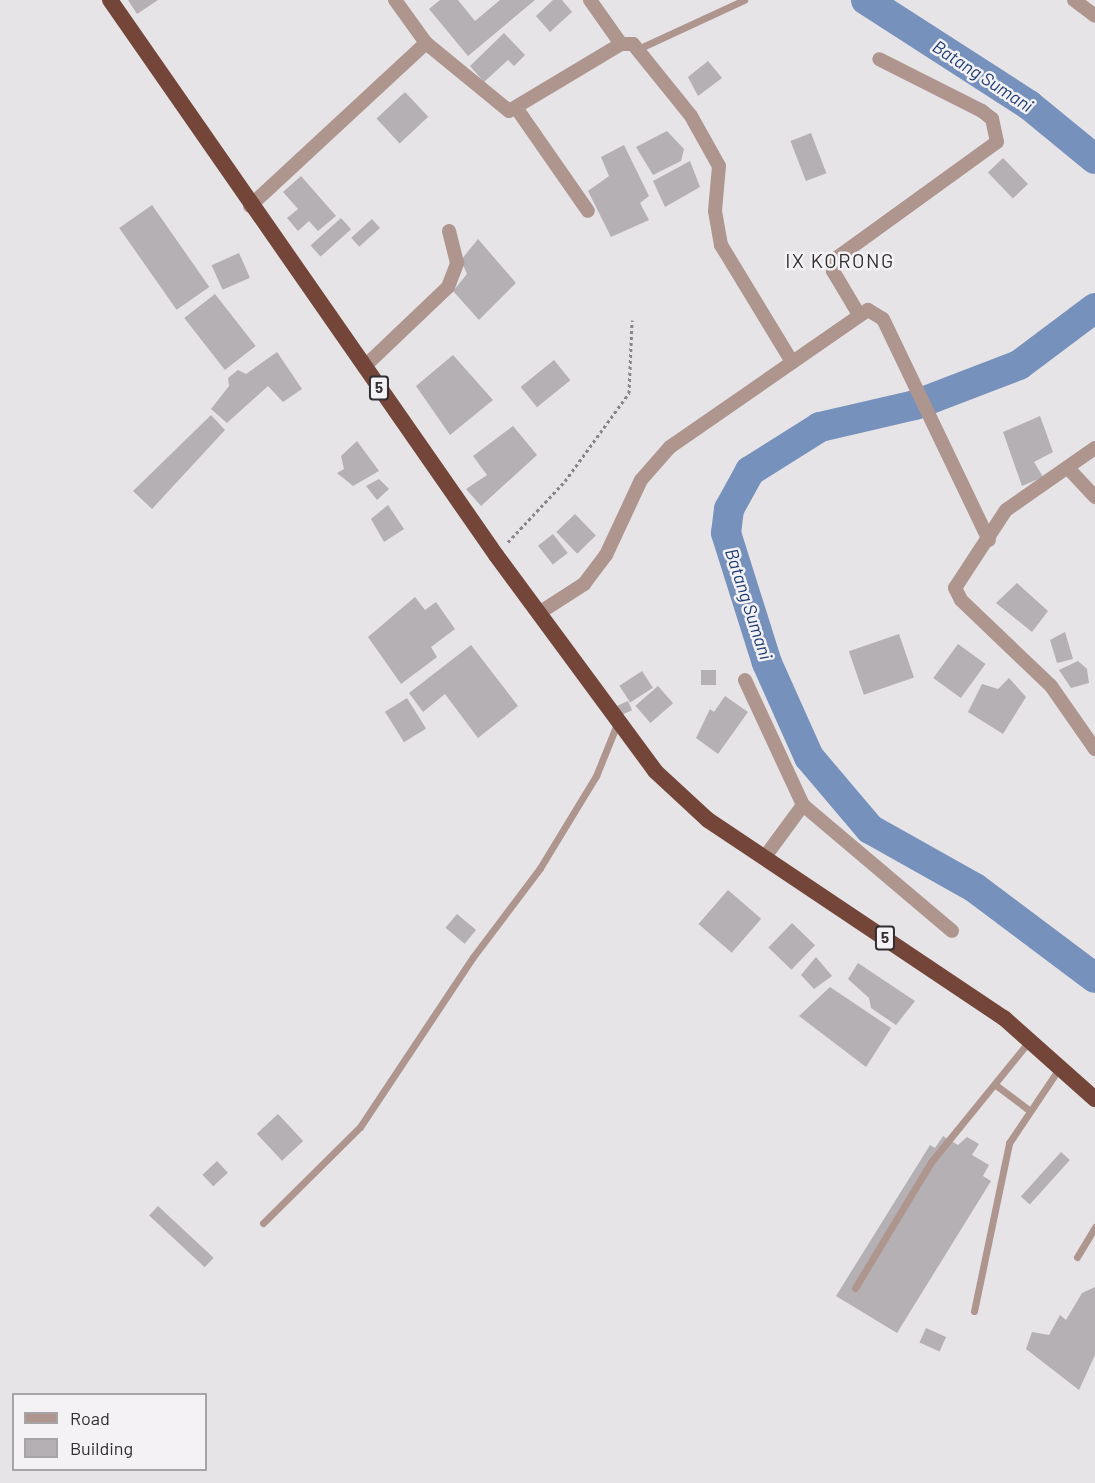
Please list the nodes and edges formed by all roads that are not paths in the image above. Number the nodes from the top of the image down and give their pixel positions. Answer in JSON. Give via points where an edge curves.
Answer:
{"nodes":[{"id":1,"x":110,"y":0,"type":"edge"},
{"id":2,"x":395,"y":0,"type":"edge"},
{"id":3,"x":590,"y":0,"type":"edge"},
{"id":4,"x":744,"y":0,"type":"edge"},
{"id":5,"x":1074,"y":0,"type":"edge"},
{"id":6,"x":1095,"y":16,"type":"edge"},
{"id":7,"x":426,"y":43,"type":"junction"},
{"id":8,"x":621,"y":44,"type":"junction"},
{"id":9,"x":638,"y":49,"type":"junction"},
{"id":10,"x":879,"y":59,"type":"dead end"},
{"id":11,"x":518,"y":109,"type":"junction"},
{"id":12,"x":250,"y":206,"type":"junction"},
{"id":13,"x":588,"y":211,"type":"dead end"},
{"id":14,"x":449,"y":231,"type":"dead end"},
{"id":15,"x":858,"y":313,"type":"junction"},
{"id":16,"x":792,"y":362,"type":"junction"},
{"id":17,"x":364,"y":366,"type":"junction"},
{"id":18,"x":1095,"y":448,"type":"edge"},
{"id":19,"x":1068,"y":468,"type":"junction"},
{"id":20,"x":1095,"y":497,"type":"edge"},
{"id":21,"x":989,"y":540,"type":"junction"},
{"id":22,"x":538,"y":613,"type":"junction"},
{"id":23,"x":745,"y":680,"type":"dead end"},
{"id":24,"x":617,"y":724,"type":"junction"},
{"id":25,"x":1095,"y":749,"type":"edge"},
{"id":26,"x":803,"y":805,"type":"junction"},
{"id":27,"x":764,"y":858,"type":"junction"},
{"id":28,"x":952,"y":930,"type":"dead end"},
{"id":29,"x":1030,"y":1040,"type":"junction"},
{"id":30,"x":1060,"y":1067,"type":"junction"},
{"id":31,"x":997,"y":1086,"type":"junction"},
{"id":32,"x":1095,"y":1099,"type":"edge"},
{"id":33,"x":1028,"y":1109,"type":"junction"},
{"id":34,"x":263,"y":1223,"type":"dead end"},
{"id":35,"x":1095,"y":1227,"type":"edge"},
{"id":36,"x":1077,"y":1257,"type":"dead end"},
{"id":37,"x":855,"y":1288,"type":"dead end"},
{"id":38,"x":974,"y":1311,"type":"dead end"}],
"edges":[{"from":1,"to":12,"type":"highway","number":"5"},
{"from":2,"to":7,"type":"street"},
{"from":3,"to":8,"type":"street"},
{"from":4,"to":9,"type":"lane"},
{"from":5,"to":6,"type":"street"},
{"from":7,"to":11,"type":"street","via":[[501,109]]},
{"from":7,"to":12,"type":"street"},
{"from":8,"to":9,"type":"street"},
{"from":8,"to":11,"type":"street"},
{"from":9,"to":16,"type":"street","via":[[691,116],[719,166],[715,211],[721,245]]},
{"from":10,"to":15,"type":"street","via":[[982,111],[992,119],[997,142],[838,257],[833,271]]},
{"from":11,"to":13,"type":"street"},
{"from":12,"to":17,"type":"highway","number":"5"},
{"from":14,"to":17,"type":"street","via":[[457,263],[448,287]]},
{"from":15,"to":16,"type":"street"},
{"from":15,"to":21,"type":"street","via":[[868,310],[883,319]]},
{"from":16,"to":22,"type":"street","via":[[670,447],[640,480],[606,555],[584,584]]},
{"from":17,"to":22,"type":"highway","number":"5"},
{"from":18,"to":19,"type":"street"},
{"from":19,"to":20,"type":"street"},
{"from":19,"to":21,"type":"street","via":[[1006,510]]},
{"from":21,"to":25,"type":"street","via":[[957,582],[956,594],[1051,686]]},
{"from":22,"to":24,"type":"highway","number":"5"},
{"from":23,"to":26,"type":"street"},
{"from":24,"to":27,"type":"highway","number":"5","via":[[669,785]]},
{"from":24,"to":34,"type":"lane","via":[[596,776],[540,868],[473,957],[360,1127]]},
{"from":26,"to":27,"type":"street"},
{"from":26,"to":28,"type":"street"},
{"from":27,"to":29,"type":"highway","number":"5"},
{"from":29,"to":30,"type":"highway","number":"5"},
{"from":29,"to":31,"type":"lane"},
{"from":30,"to":32,"type":"highway","number":"5"},
{"from":30,"to":33,"type":"lane"},
{"from":31,"to":33,"type":"lane"},
{"from":31,"to":37,"type":"lane","via":[[931,1162]]},
{"from":33,"to":38,"type":"lane","via":[[1002,1170]]},
{"from":35,"to":36,"type":"lane"}]}
